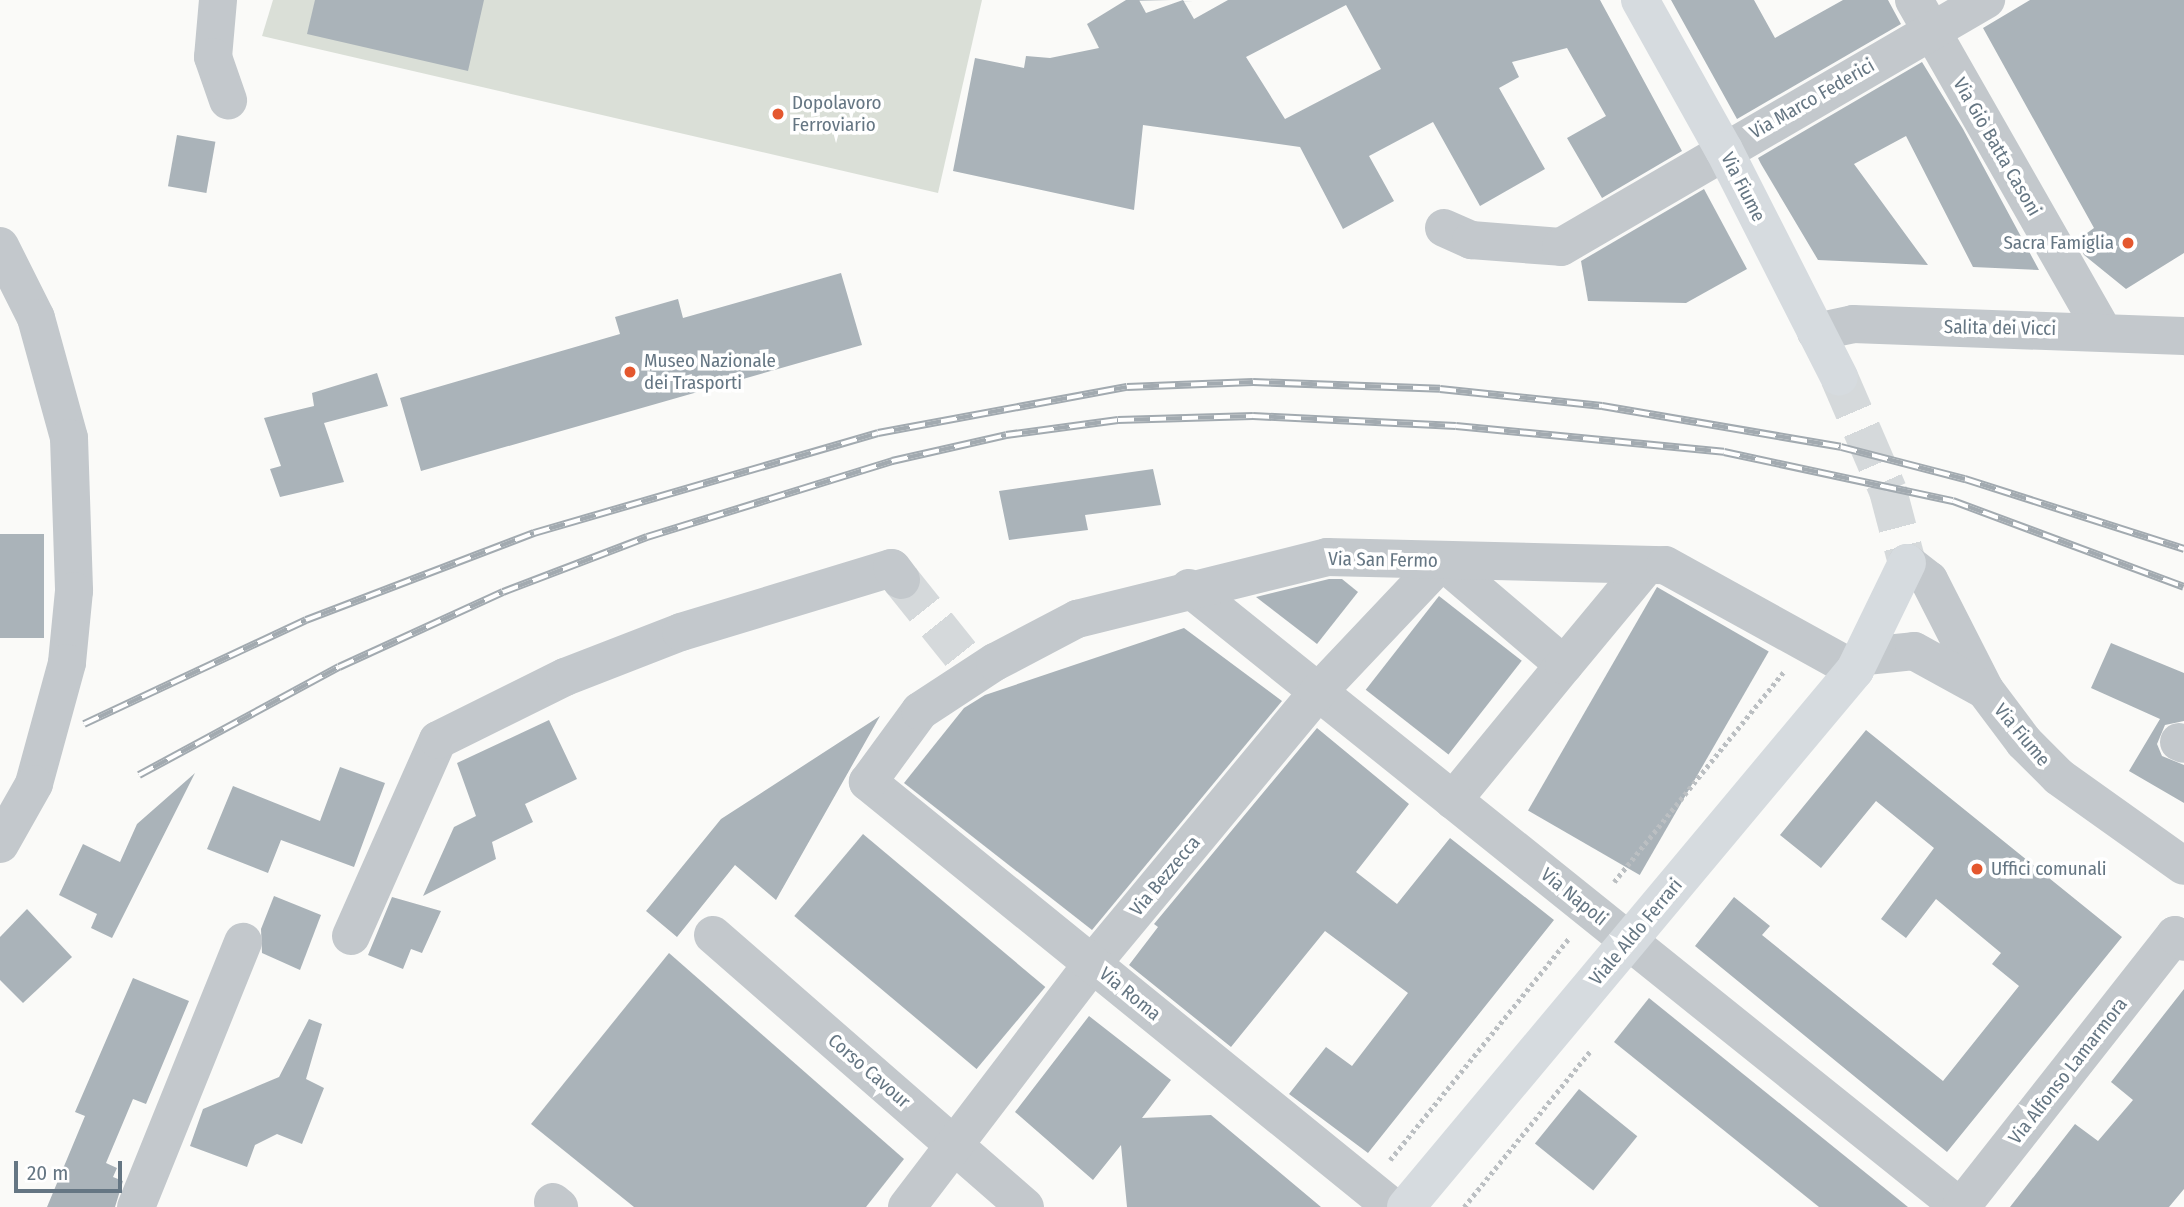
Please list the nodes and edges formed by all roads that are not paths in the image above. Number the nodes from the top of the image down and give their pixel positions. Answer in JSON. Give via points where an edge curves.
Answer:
{"nodes":[{"id":1,"x":218,"y":0,"type":"edge"},
{"id":2,"x":1640,"y":0,"type":"edge"},
{"id":3,"x":1986,"y":0,"type":"edge"},
{"id":4,"x":1922,"y":15,"type":"edge"},
{"id":5,"x":228,"y":100,"type":"dead end"},
{"id":6,"x":1724,"y":150,"type":"junction"},
{"id":7,"x":1444,"y":228,"type":"dead end"},
{"id":8,"x":0,"y":246,"type":"edge"},
{"id":9,"x":2102,"y":330,"type":"junction"},
{"id":10,"x":1816,"y":332,"type":"junction"},
{"id":11,"x":2184,"y":336,"type":"edge"},
{"id":12,"x":1839,"y":377,"type":"tunnel mouth"},
{"id":13,"x":1442,"y":561,"type":"junction"},
{"id":14,"x":1908,"y":563,"type":"joint"},
{"id":15,"x":1647,"y":565,"type":"junction"},
{"id":16,"x":901,"y":580,"type":"tunnel mouth"},
{"id":17,"x":1189,"y":588,"type":"junction"},
{"id":18,"x":1860,"y":663,"type":"junction"},
{"id":19,"x":1564,"y":665,"type":"junction"},
{"id":20,"x":1984,"y":690,"type":"junction"},
{"id":21,"x":1318,"y":692,"type":"junction"},
{"id":22,"x":868,"y":782,"type":"joint"},
{"id":23,"x":1453,"y":800,"type":"junction"},
{"id":24,"x":0,"y":844,"type":"edge"},
{"id":25,"x":2184,"y":866,"type":"edge"},
{"id":26,"x":713,"y":935,"type":"dead end"},
{"id":27,"x":351,"y":936,"type":"dead end"},
{"id":28,"x":2180,"y":939,"type":"edge"},
{"id":29,"x":1628,"y":941,"type":"junction"},
{"id":30,"x":243,"y":942,"type":"dead end"},
{"id":31,"x":1092,"y":964,"type":"junction"},
{"id":32,"x":955,"y":1147,"type":"junction"},
{"id":33,"x":136,"y":1207,"type":"edge"},
{"id":34,"x":907,"y":1207,"type":"edge"},
{"id":35,"x":1025,"y":1207,"type":"edge"},
{"id":36,"x":1392,"y":1207,"type":"edge"},
{"id":37,"x":1406,"y":1207,"type":"edge"},
{"id":38,"x":1960,"y":1207,"type":"edge"}],
"edges":[{"from":1,"to":5,"type":"street","via":[[213,57]]},
{"from":2,"to":6,"type":"main road","name":"Via Fiume"},
{"from":3,"to":4,"type":"street","name":"Via Marco Federici"},
{"from":4,"to":6,"type":"street","name":"Via Marco Federici"},
{"from":4,"to":9,"type":"street","name":"Via Giò Batta Casoni"},
{"from":6,"to":7,"type":"street","name":"Via Marco Federici","via":[[1561,247],[1471,240]]},
{"from":6,"to":10,"type":"main road","name":"Via Fiume"},
{"from":8,"to":24,"type":"street","via":[[36,317],[69,438],[74,578],[67,663],[51,724],[34,784]]},
{"from":9,"to":10,"type":"street","name":"Salita dei Vicci","via":[[1853,324]]},
{"from":9,"to":11,"type":"street","name":"Salita dei Vicci"},
{"from":10,"to":12,"type":"main road","name":"Via Fiume"},
{"from":13,"to":15,"type":"street","name":"Via San Fermo"},
{"from":13,"to":17,"type":"street","name":"Via San Fermo","via":[[1326,557]]},
{"from":13,"to":19,"type":"street"},
{"from":13,"to":21,"type":"street","name":"Via Bezzecca"},
{"from":14,"to":18,"type":"main road","name":"Viale Aldo Ferrari"},
{"from":14,"to":20,"type":"street","name":"Via Fiume","via":[[1929,580],[1949,611]]},
{"from":15,"to":18,"type":"street","name":"Via San Fermo","via":[[1665,565]]},
{"from":15,"to":19,"type":"street"},
{"from":16,"to":27,"type":"street","via":[[892,568],[681,632],[565,677],[438,740]]},
{"from":17,"to":21,"type":"street","name":"Via Napoli"},
{"from":17,"to":22,"type":"street","name":"Via San Fermo","via":[[1077,619],[969,664],[920,711]]},
{"from":18,"to":20,"type":"street","via":[[1914,651]]},
{"from":18,"to":29,"type":"main road","name":"Viale Aldo Ferrari"},
{"from":19,"to":23,"type":"street"},
{"from":20,"to":25,"type":"street","name":"Via Fiume","via":[[2059,777]]},
{"from":21,"to":23,"type":"street","name":"Via Napoli"},
{"from":21,"to":31,"type":"street","name":"Via Bezzecca"},
{"from":22,"to":31,"type":"street","name":"Via Roma"},
{"from":23,"to":29,"type":"street","name":"Via Napoli"},
{"from":26,"to":32,"type":"street","name":"Corso Cavour"},
{"from":28,"to":38,"type":"street","name":"Via Alfonso Lamarmora"},
{"from":29,"to":37,"type":"main road","name":"Viale Aldo Ferrari"},
{"from":29,"to":38,"type":"street","name":"Via Napoli"},
{"from":30,"to":33,"type":"street"},
{"from":31,"to":32,"type":"street","name":"Via Bezzecca"},
{"from":31,"to":36,"type":"street","name":"Via Roma"},
{"from":32,"to":34,"type":"street","name":"Via Bezzecca"},
{"from":32,"to":35,"type":"street","name":"Corso Cavour"}]}
